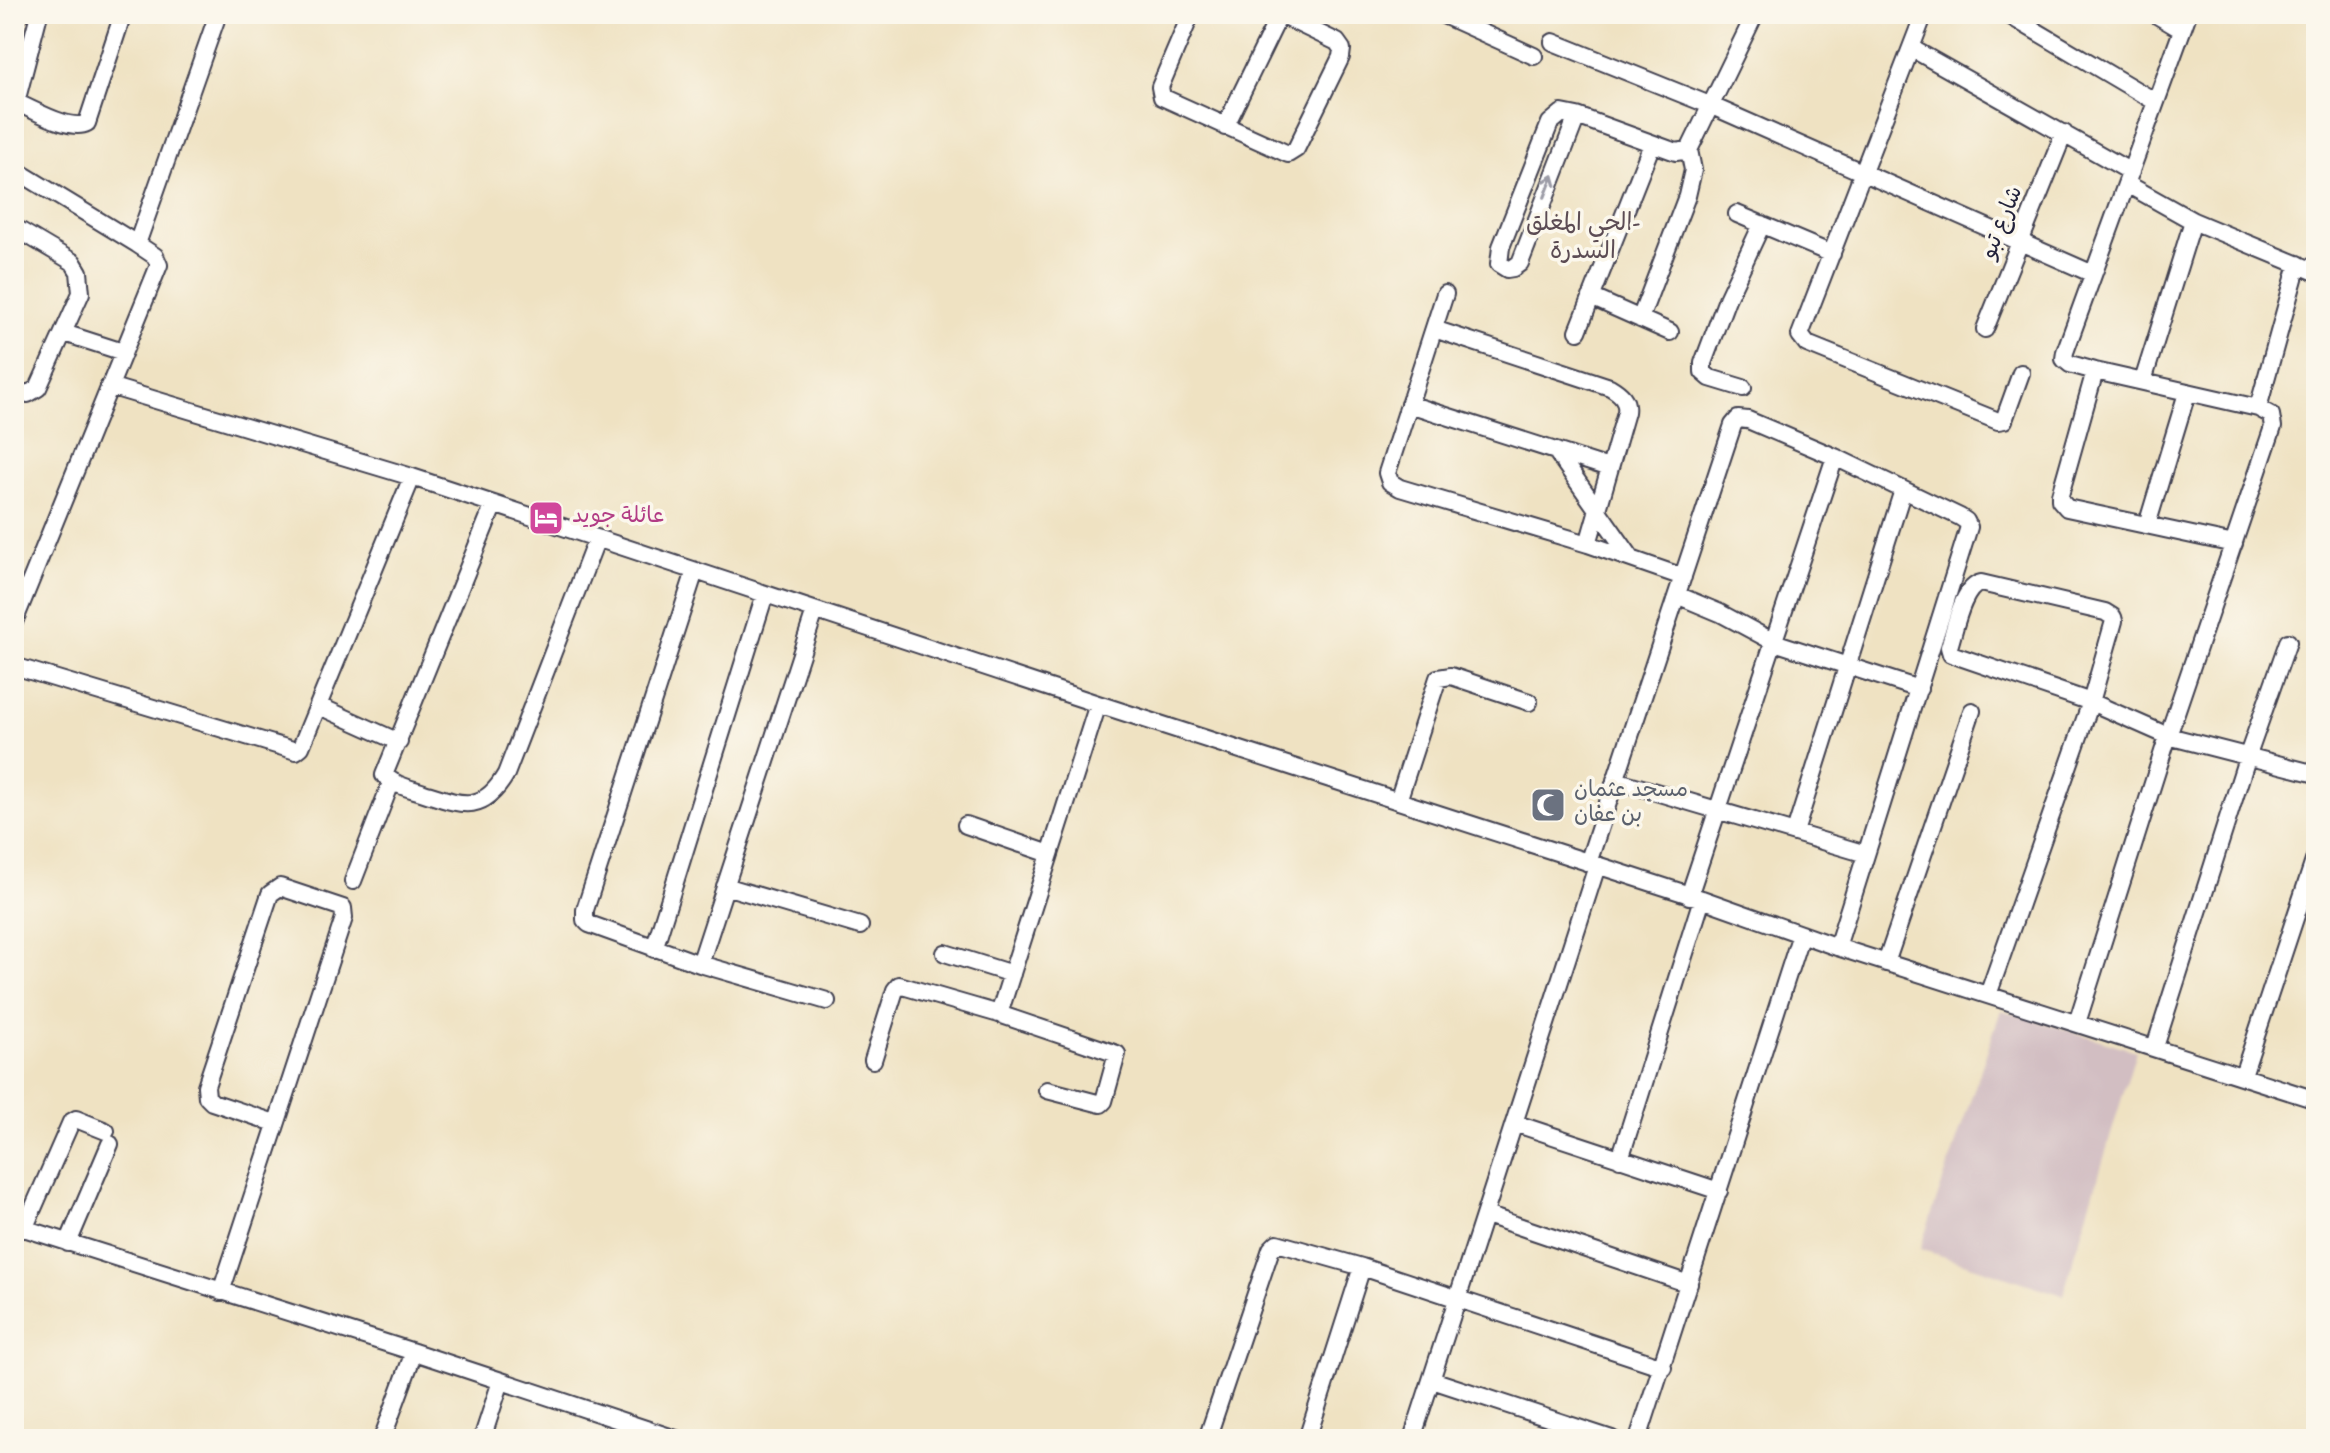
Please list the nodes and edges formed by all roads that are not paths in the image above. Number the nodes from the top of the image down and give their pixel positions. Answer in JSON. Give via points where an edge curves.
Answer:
{"nodes":[{"id":1,"x":39,"y":14,"type":"edge"},
{"id":2,"x":123,"y":14,"type":"edge"},
{"id":3,"x":218,"y":14,"type":"edge"},
{"id":4,"x":1191,"y":14,"type":"edge"},
{"id":5,"x":1280,"y":14,"type":"edge"},
{"id":6,"x":1441,"y":14,"type":"edge"},
{"id":7,"x":1755,"y":14,"type":"edge"},
{"id":8,"x":1924,"y":14,"type":"edge"},
{"id":9,"x":2007,"y":14,"type":"edge"},
{"id":10,"x":2155,"y":14,"type":"edge"},
{"id":11,"x":2185,"y":22,"type":"edge"},
{"id":12,"x":1553,"y":42,"type":"dead end"},
{"id":13,"x":1911,"y":48,"type":"junction"},
{"id":14,"x":1534,"y":56,"type":"dead end"},
{"id":15,"x":2156,"y":102,"type":"junction"},
{"id":16,"x":15,"y":106,"type":"edge"},
{"id":17,"x":1712,"y":106,"type":"junction"},
{"id":18,"x":1577,"y":116,"type":"junction"},
{"id":19,"x":1225,"y":127,"type":"junction"},
{"id":20,"x":2064,"y":133,"type":"junction"},
{"id":21,"x":1652,"y":144,"type":"junction"},
{"id":22,"x":1689,"y":150,"type":"junction"},
{"id":23,"x":14,"y":169,"type":"edge"},
{"id":24,"x":1864,"y":172,"type":"junction"},
{"id":25,"x":2129,"y":178,"type":"junction"},
{"id":26,"x":1737,"y":214,"type":"dead end"},
{"id":27,"x":2193,"y":221,"type":"junction"},
{"id":28,"x":1762,"y":224,"type":"junction"},
{"id":29,"x":14,"y":227,"type":"edge"},
{"id":30,"x":2021,"y":241,"type":"junction"},
{"id":31,"x":137,"y":244,"type":"junction"},
{"id":32,"x":1832,"y":254,"type":"junction"},
{"id":33,"x":2298,"y":264,"type":"junction"},
{"id":34,"x":2316,"y":272,"type":"edge"},
{"id":35,"x":2093,"y":274,"type":"junction"},
{"id":36,"x":1445,"y":294,"type":"dead end"},
{"id":37,"x":1591,"y":297,"type":"junction"},
{"id":38,"x":1640,"y":319,"type":"junction"},
{"id":39,"x":1434,"y":329,"type":"junction"},
{"id":40,"x":1985,"y":329,"type":"dead end"},
{"id":41,"x":1578,"y":331,"type":"dead end"},
{"id":42,"x":1670,"y":332,"type":"dead end"},
{"id":43,"x":64,"y":333,"type":"junction"},
{"id":44,"x":123,"y":352,"type":"junction"},
{"id":45,"x":2095,"y":371,"type":"junction"},
{"id":46,"x":2021,"y":373,"type":"dead end"},
{"id":47,"x":2143,"y":381,"type":"junction"},
{"id":48,"x":109,"y":386,"type":"junction"},
{"id":49,"x":1743,"y":388,"type":"dead end"},
{"id":50,"x":14,"y":391,"type":"edge"},
{"id":51,"x":2187,"y":393,"type":"junction"},
{"id":52,"x":1409,"y":404,"type":"junction"},
{"id":53,"x":2258,"y":408,"type":"junction"},
{"id":54,"x":1556,"y":451,"type":"junction"},
{"id":55,"x":1835,"y":457,"type":"junction"},
{"id":56,"x":1609,"y":468,"type":"junction"},
{"id":57,"x":412,"y":477,"type":"junction"},
{"id":58,"x":1903,"y":490,"type":"junction"},
{"id":59,"x":494,"y":504,"type":"junction"},
{"id":60,"x":1598,"y":510,"type":"junction"},
{"id":61,"x":2147,"y":525,"type":"junction"},
{"id":62,"x":597,"y":538,"type":"junction"},
{"id":63,"x":1588,"y":544,"type":"junction"},
{"id":64,"x":2234,"y":544,"type":"junction"},
{"id":65,"x":1632,"y":559,"type":"junction"},
{"id":66,"x":695,"y":571,"type":"junction"},
{"id":67,"x":1683,"y":577,"type":"junction"},
{"id":68,"x":765,"y":594,"type":"junction"},
{"id":69,"x":1677,"y":595,"type":"junction"},
{"id":70,"x":815,"y":611,"type":"junction"},
{"id":71,"x":14,"y":622,"type":"edge"},
{"id":72,"x":1774,"y":642,"type":"junction"},
{"id":73,"x":2288,"y":642,"type":"dead end"},
{"id":74,"x":14,"y":666,"type":"edge"},
{"id":75,"x":1848,"y":666,"type":"junction"},
{"id":76,"x":1919,"y":689,"type":"junction"},
{"id":77,"x":1529,"y":702,"type":"dead end"},
{"id":78,"x":2091,"y":702,"type":"junction"},
{"id":79,"x":1098,"y":704,"type":"junction"},
{"id":80,"x":319,"y":706,"type":"junction"},
{"id":81,"x":1972,"y":711,"type":"dead end"},
{"id":82,"x":2168,"y":736,"type":"junction"},
{"id":83,"x":399,"y":742,"type":"junction"},
{"id":84,"x":2248,"y":755,"type":"junction"},
{"id":85,"x":2316,"y":774,"type":"edge"},
{"id":86,"x":1615,"y":780,"type":"junction"},
{"id":87,"x":394,"y":784,"type":"junction"},
{"id":88,"x":1398,"y":801,"type":"junction"},
{"id":89,"x":1719,"y":810,"type":"junction"},
{"id":90,"x":966,"y":825,"type":"dead end"},
{"id":91,"x":1795,"y":832,"type":"junction"},
{"id":92,"x":1050,"y":854,"type":"junction"},
{"id":93,"x":1866,"y":854,"type":"junction"},
{"id":94,"x":2316,"y":855,"type":"edge"},
{"id":95,"x":1592,"y":864,"type":"junction"},
{"id":96,"x":353,"y":881,"type":"dead end"},
{"id":97,"x":725,"y":886,"type":"junction"},
{"id":98,"x":1696,"y":898,"type":"junction"},
{"id":99,"x":860,"y":926,"type":"dead end"},
{"id":100,"x":1801,"y":934,"type":"junction"},
{"id":101,"x":1837,"y":947,"type":"junction"},
{"id":102,"x":654,"y":949,"type":"junction"},
{"id":103,"x":945,"y":953,"type":"dead end"},
{"id":104,"x":1886,"y":963,"type":"junction"},
{"id":105,"x":700,"y":964,"type":"junction"},
{"id":106,"x":1012,"y":974,"type":"junction"},
{"id":107,"x":1988,"y":995,"type":"junction"},
{"id":108,"x":827,"y":1001,"type":"dead end"},
{"id":109,"x":999,"y":1014,"type":"junction"},
{"id":110,"x":2077,"y":1023,"type":"junction"},
{"id":111,"x":2155,"y":1047,"type":"junction"},
{"id":112,"x":873,"y":1060,"type":"dead end"},
{"id":113,"x":2243,"y":1075,"type":"junction"},
{"id":114,"x":1047,"y":1090,"type":"dead end"},
{"id":115,"x":2316,"y":1100,"type":"edge"},
{"id":116,"x":275,"y":1123,"type":"junction"},
{"id":117,"x":1514,"y":1123,"type":"junction"},
{"id":118,"x":1620,"y":1159,"type":"junction"},
{"id":119,"x":1719,"y":1191,"type":"junction"},
{"id":120,"x":1486,"y":1215,"type":"junction"},
{"id":121,"x":19,"y":1227,"type":"edge"},
{"id":122,"x":68,"y":1243,"type":"junction"},
{"id":123,"x":1362,"y":1267,"type":"junction"},
{"id":124,"x":1689,"y":1284,"type":"junction"},
{"id":125,"x":221,"y":1292,"type":"junction"},
{"id":126,"x":1458,"y":1301,"type":"junction"},
{"id":127,"x":414,"y":1352,"type":"junction"},
{"id":128,"x":1663,"y":1367,"type":"junction"},
{"id":129,"x":1432,"y":1380,"type":"junction"},
{"id":130,"x":501,"y":1381,"type":"junction"},
{"id":131,"x":382,"y":1439,"type":"edge"},
{"id":132,"x":482,"y":1439,"type":"edge"},
{"id":133,"x":676,"y":1439,"type":"edge"},
{"id":134,"x":1207,"y":1439,"type":"edge"},
{"id":135,"x":1307,"y":1439,"type":"edge"},
{"id":136,"x":1412,"y":1439,"type":"edge"},
{"id":137,"x":1612,"y":1439,"type":"edge"},
{"id":138,"x":1638,"y":1439,"type":"edge"}],
"edges":[{"from":1,"to":16,"type":"street"},
{"from":2,"to":16,"type":"street","via":[[87,123],[69,125]]},
{"from":3,"to":31,"type":"street"},
{"from":4,"to":19,"type":"street","via":[[1160,94]]},
{"from":5,"to":19,"type":"street"},
{"from":5,"to":19,"type":"street","via":[[1339,43],[1342,53],[1335,69],[1290,154]]},
{"from":6,"to":14,"type":"street"},
{"from":7,"to":17,"type":"street"},
{"from":8,"to":13,"type":"street"},
{"from":9,"to":15,"type":"street"},
{"from":10,"to":11,"type":"street"},
{"from":11,"to":15,"type":"street"},
{"from":12,"to":17,"type":"street"},
{"from":13,"to":20,"type":"street"},
{"from":13,"to":24,"type":"street"},
{"from":15,"to":25,"type":"street"},
{"from":17,"to":22,"type":"street"},
{"from":17,"to":24,"type":"street"},
{"from":18,"to":18,"type":"street","one_way":true,"via":[[1562,113],[1550,123],[1501,247],[1499,264],[1507,269],[1520,263]]},
{"from":18,"to":21,"type":"street"},
{"from":20,"to":25,"type":"street"},
{"from":20,"to":30,"type":"street","name":"شارع تبو"},
{"from":21,"to":22,"type":"street","via":[[1676,152]]},
{"from":21,"to":37,"type":"street"},
{"from":22,"to":38,"type":"street","via":[[1693,170],[1687,196]]},
{"from":23,"to":31,"type":"street"},
{"from":24,"to":30,"type":"street"},
{"from":24,"to":32,"type":"street"},
{"from":25,"to":27,"type":"street"},
{"from":25,"to":35,"type":"street"},
{"from":26,"to":28,"type":"street"},
{"from":27,"to":33,"type":"street"},
{"from":27,"to":47,"type":"street"},
{"from":28,"to":32,"type":"street"},
{"from":28,"to":49,"type":"street","via":[[1703,363],[1710,378]]},
{"from":29,"to":43,"type":"street","via":[[73,262],[79,272],[81,293]]},
{"from":30,"to":35,"type":"street"},
{"from":30,"to":40,"type":"street","name":"شارع تبو"},
{"from":31,"to":44,"type":"street","via":[[159,265]]},
{"from":32,"to":46,"type":"street","via":[[1801,329],[1807,344],[1998,421],[2004,420]]},
{"from":33,"to":34,"type":"street"},
{"from":33,"to":53,"type":"street"},
{"from":35,"to":45,"type":"street","via":[[2064,359]]},
{"from":36,"to":39,"type":"street"},
{"from":37,"to":38,"type":"street"},
{"from":37,"to":41,"type":"street"},
{"from":38,"to":42,"type":"street"},
{"from":39,"to":52,"type":"street"},
{"from":39,"to":56,"type":"street","via":[[1617,391],[1626,406]]},
{"from":43,"to":44,"type":"street"},
{"from":43,"to":50,"type":"street","via":[[38,388],[28,394]]},
{"from":44,"to":48,"type":"street"},
{"from":45,"to":47,"type":"street"},
{"from":45,"to":61,"type":"street","via":[[2060,500],[2067,508]]},
{"from":47,"to":51,"type":"street"},
{"from":48,"to":57,"type":"street"},
{"from":48,"to":71,"type":"street"},
{"from":51,"to":53,"type":"street"},
{"from":51,"to":61,"type":"street"},
{"from":52,"to":54,"type":"street"},
{"from":52,"to":63,"type":"street","via":[[1387,473],[1390,482]]},
{"from":53,"to":64,"type":"street","via":[[2271,415],[2273,427]]},
{"from":54,"to":56,"type":"street"},
{"from":54,"to":60,"type":"street"},
{"from":55,"to":58,"type":"street"},
{"from":55,"to":67,"type":"street","via":[[1738,419]]},
{"from":55,"to":72,"type":"street"},
{"from":56,"to":60,"type":"street"},
{"from":57,"to":59,"type":"street"},
{"from":57,"to":80,"type":"street"},
{"from":58,"to":75,"type":"street"},
{"from":58,"to":76,"type":"street","via":[[1960,517],[1969,527]]},
{"from":59,"to":62,"type":"street"},
{"from":59,"to":83,"type":"street"},
{"from":60,"to":63,"type":"street"},
{"from":60,"to":65,"type":"street"},
{"from":61,"to":64,"type":"street"},
{"from":62,"to":66,"type":"street"},
{"from":62,"to":87,"type":"street","via":[[506,774],[491,796],[460,804]]},
{"from":63,"to":65,"type":"street"},
{"from":64,"to":82,"type":"street"},
{"from":65,"to":67,"type":"street"},
{"from":66,"to":68,"type":"street"},
{"from":66,"to":102,"type":"street","via":[[585,910],[585,920],[595,928]]},
{"from":67,"to":69,"type":"street"},
{"from":68,"to":70,"type":"street"},
{"from":68,"to":102,"type":"street"},
{"from":69,"to":72,"type":"street"},
{"from":69,"to":86,"type":"street"},
{"from":70,"to":79,"type":"street"},
{"from":70,"to":97,"type":"street"},
{"from":72,"to":75,"type":"street"},
{"from":72,"to":89,"type":"street"},
{"from":73,"to":84,"type":"street"},
{"from":74,"to":80,"type":"street","via":[[291,751],[301,747]]},
{"from":75,"to":76,"type":"street"},
{"from":75,"to":91,"type":"street"},
{"from":76,"to":93,"type":"street"},
{"from":77,"to":88,"type":"street","via":[[1451,676],[1438,678]]},
{"from":78,"to":78,"type":"street","via":[[1951,654],[1969,589],[1981,583],[2110,614],[2114,621]]},
{"from":78,"to":82,"type":"street"},
{"from":78,"to":107,"type":"street"},
{"from":79,"to":88,"type":"street"},
{"from":79,"to":92,"type":"street"},
{"from":80,"to":83,"type":"street"},
{"from":81,"to":104,"type":"street"},
{"from":82,"to":84,"type":"street"},
{"from":82,"to":110,"type":"street"},
{"from":83,"to":87,"type":"street","via":[[384,775]]},
{"from":84,"to":85,"type":"street"},
{"from":84,"to":111,"type":"street"},
{"from":86,"to":89,"type":"street"},
{"from":86,"to":95,"type":"street"},
{"from":87,"to":96,"type":"street"},
{"from":88,"to":95,"type":"street"},
{"from":89,"to":91,"type":"street"},
{"from":89,"to":98,"type":"street"},
{"from":90,"to":92,"type":"street"},
{"from":91,"to":93,"type":"street"},
{"from":92,"to":106,"type":"street"},
{"from":93,"to":101,"type":"street"},
{"from":94,"to":113,"type":"street"},
{"from":95,"to":98,"type":"street"},
{"from":95,"to":117,"type":"street"},
{"from":97,"to":99,"type":"street"},
{"from":97,"to":105,"type":"street"},
{"from":98,"to":100,"type":"street"},
{"from":98,"to":118,"type":"street"},
{"from":100,"to":101,"type":"street"},
{"from":100,"to":119,"type":"street"},
{"from":101,"to":104,"type":"street"},
{"from":102,"to":105,"type":"street"},
{"from":103,"to":106,"type":"street"},
{"from":104,"to":107,"type":"street"},
{"from":105,"to":108,"type":"street"},
{"from":106,"to":109,"type":"street"},
{"from":107,"to":110,"type":"street"},
{"from":109,"to":112,"type":"street","via":[[899,985]]},
{"from":109,"to":114,"type":"street","via":[[1117,1054],[1102,1104]]},
{"from":110,"to":111,"type":"street"},
{"from":111,"to":113,"type":"street"},
{"from":113,"to":115,"type":"street"},
{"from":116,"to":116,"type":"street","via":[[345,912],[280,887],[270,894],[206,1086],[212,1102]]},
{"from":116,"to":125,"type":"street"},
{"from":117,"to":118,"type":"street"},
{"from":117,"to":120,"type":"street"},
{"from":118,"to":119,"type":"street"},
{"from":119,"to":124,"type":"street"},
{"from":120,"to":124,"type":"street"},
{"from":120,"to":126,"type":"street"},
{"from":121,"to":122,"type":"street"},
{"from":121,"to":122,"type":"street","via":[[76,1119],[108,1137]]},
{"from":122,"to":125,"type":"street"},
{"from":123,"to":126,"type":"street"},
{"from":123,"to":134,"type":"street","via":[[1282,1242],[1274,1245]]},
{"from":123,"to":135,"type":"street"},
{"from":124,"to":128,"type":"street"},
{"from":125,"to":127,"type":"street"},
{"from":126,"to":128,"type":"street"},
{"from":126,"to":129,"type":"street"},
{"from":127,"to":130,"type":"street"},
{"from":127,"to":131,"type":"street"},
{"from":128,"to":138,"type":"street"},
{"from":129,"to":136,"type":"street"},
{"from":129,"to":137,"type":"street"},
{"from":130,"to":132,"type":"street"},
{"from":130,"to":133,"type":"street"}]}
